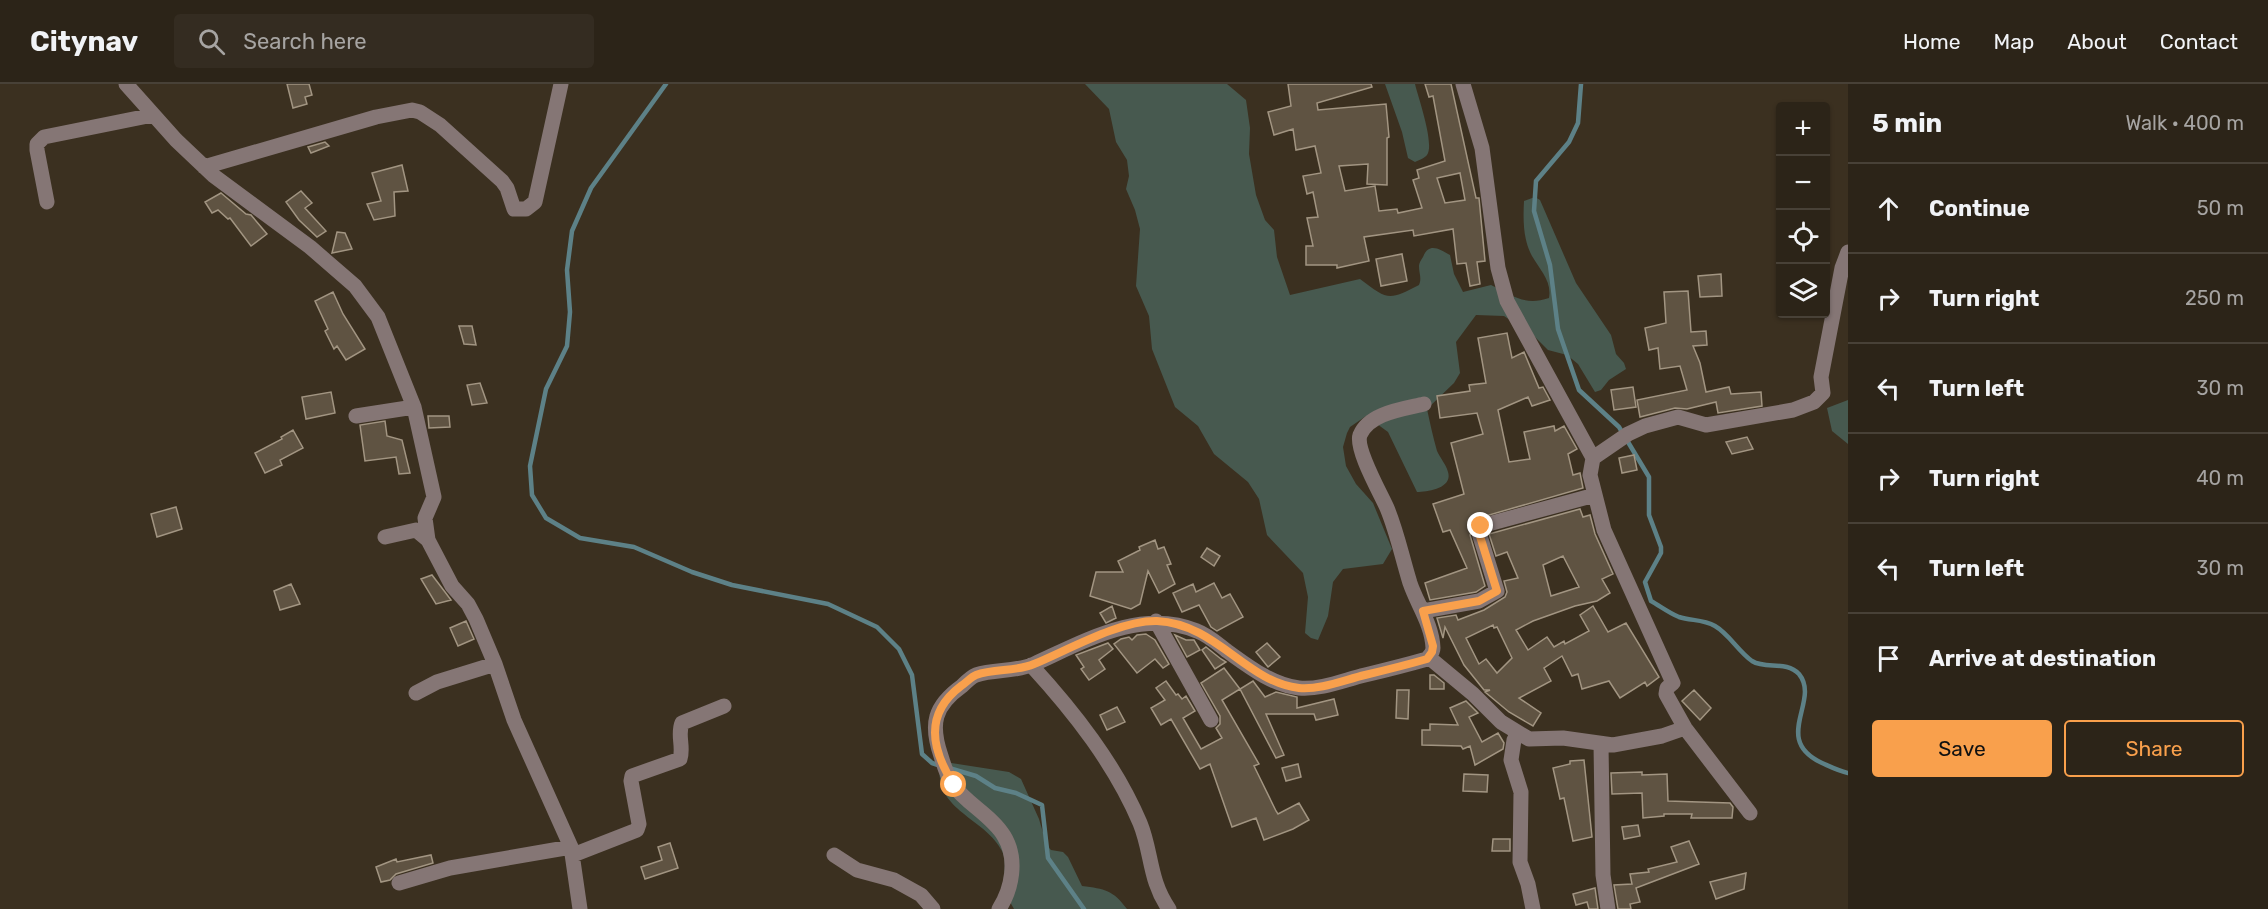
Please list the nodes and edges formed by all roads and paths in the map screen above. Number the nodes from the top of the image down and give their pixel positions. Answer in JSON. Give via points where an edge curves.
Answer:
{"nodes":[{"id":1,"x":126,"y":84,"type":"edge"},
{"id":2,"x":561,"y":84,"type":"edge"},
{"id":3,"x":1463,"y":84,"type":"edge"},
{"id":4,"x":153,"y":115,"type":"junction"},
{"id":5,"x":204,"y":167,"type":"junction"},
{"id":6,"x":48,"y":202,"type":"dead end"},
{"id":7,"x":1848,"y":252,"type":"edge"},
{"id":8,"x":1424,"y":404,"type":"dead end"},
{"id":9,"x":414,"y":407,"type":"junction"},
{"id":10,"x":356,"y":416,"type":"dead end"},
{"id":11,"x":1593,"y":458,"type":"junction"},
{"id":12,"x":1595,"y":495,"type":"junction"},
{"id":13,"x":385,"y":537,"type":"dead end"},
{"id":14,"x":428,"y":540,"type":"junction"},
{"id":15,"x":1423,"y":611,"type":"junction"},
{"id":16,"x":1156,"y":621,"type":"junction"},
{"id":17,"x":1427,"y":659,"type":"junction"},
{"id":18,"x":495,"y":664,"type":"junction"},
{"id":19,"x":1031,"y":665,"type":"junction"},
{"id":20,"x":416,"y":693,"type":"dead end"},
{"id":21,"x":724,"y":706,"type":"dead end"},
{"id":22,"x":1211,"y":720,"type":"dead end"},
{"id":23,"x":1685,"y":728,"type":"junction"},
{"id":24,"x":1517,"y":734,"type":"junction"},
{"id":25,"x":1601,"y":744,"type":"junction"},
{"id":26,"x":1750,"y":813,"type":"dead end"},
{"id":27,"x":572,"y":851,"type":"junction"},
{"id":28,"x":834,"y":855,"type":"dead end"},
{"id":29,"x":399,"y":883,"type":"dead end"},
{"id":30,"x":580,"y":909,"type":"edge"},
{"id":31,"x":933,"y":909,"type":"edge"},
{"id":32,"x":999,"y":909,"type":"edge"},
{"id":33,"x":1169,"y":909,"type":"edge"},
{"id":34,"x":1533,"y":909,"type":"edge"},
{"id":35,"x":1608,"y":909,"type":"edge"}],
"edges":[{"from":1,"to":4,"type":"street"},
{"from":2,"to":5,"type":"street","via":[[535,202],[526,209],[512,207],[502,182],[440,125],[412,110]]},
{"from":3,"to":11,"type":"street","via":[[1482,148],[1498,268],[1507,301]]},
{"from":4,"to":5,"type":"street"},
{"from":4,"to":6,"type":"street","via":[[39,140],[37,150]]},
{"from":5,"to":9,"type":"street","via":[[310,247],[360,291],[378,317]]},
{"from":7,"to":11,"type":"street","via":[[1824,360],[1822,393],[1814,402],[1793,410],[1706,425],[1678,417],[1628,434]]},
{"from":8,"to":15,"type":"street","via":[[1389,413],[1367,424],[1359,437]]},
{"from":9,"to":10,"type":"street"},
{"from":9,"to":14,"type":"street","via":[[434,497],[425,518]]},
{"from":11,"to":12,"type":"street","via":[[1590,475]]},
{"from":12,"to":15,"type":"street","via":[[1481,526],[1479,533],[1497,591],[1479,601]]},
{"from":12,"to":23,"type":"street","via":[[1604,530],[1673,682],[1666,694]]},
{"from":13,"to":14,"type":"street","via":[[416,530]]},
{"from":14,"to":18,"type":"street","via":[[452,586],[468,604]]},
{"from":15,"to":17,"type":"street","via":[[1433,646]]},
{"from":16,"to":17,"type":"street","via":[[1199,631],[1259,673],[1299,688],[1331,684]]},
{"from":16,"to":19,"type":"street","via":[[1092,638]]},
{"from":16,"to":22,"type":"street"},
{"from":17,"to":24,"type":"street","via":[[1445,669]]},
{"from":18,"to":20,"type":"street","via":[[437,682]]},
{"from":18,"to":27,"type":"street","via":[[514,720]]},
{"from":19,"to":32,"type":"street","via":[[975,675],[950,694],[936,717],[934,737],[946,773],[1004,836],[1010,850],[1008,896]]},
{"from":19,"to":33,"type":"street","via":[[1098,747],[1118,780],[1140,823],[1152,876]]},
{"from":21,"to":27,"type":"street","via":[[682,723],[680,759],[632,776],[638,830]]},
{"from":23,"to":25,"type":"street","via":[[1662,736]]},
{"from":23,"to":26,"type":"street"},
{"from":24,"to":25,"type":"street","via":[[1529,739],[1563,738]]},
{"from":24,"to":34,"type":"street","via":[[1511,760],[1521,787],[1520,862]]},
{"from":25,"to":35,"type":"street","via":[[1603,875]]},
{"from":27,"to":29,"type":"street","via":[[450,868]]},
{"from":27,"to":30,"type":"street"},
{"from":28,"to":31,"type":"street","via":[[857,870],[894,880],[921,895]]}]}
